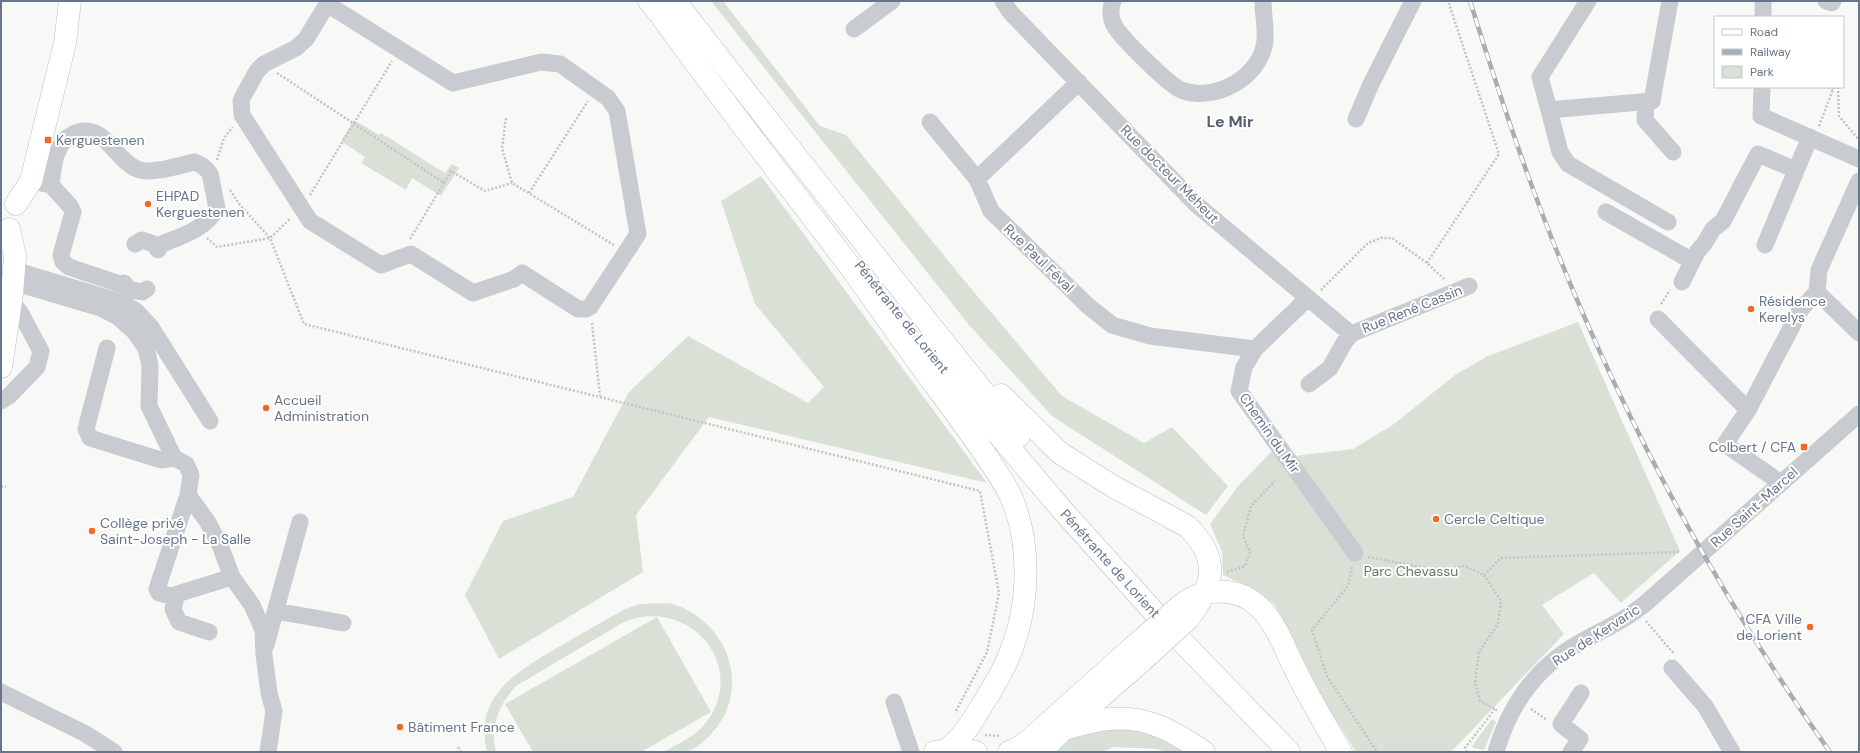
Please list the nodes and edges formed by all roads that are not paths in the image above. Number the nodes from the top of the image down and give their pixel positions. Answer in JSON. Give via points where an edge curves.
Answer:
{"nodes":[{"id":1,"x":70,"y":1,"type":"edge"},
{"id":2,"x":649,"y":1,"type":"edge"},
{"id":3,"x":675,"y":1,"type":"edge"},
{"id":4,"x":892,"y":1,"type":"edge"},
{"id":5,"x":1113,"y":1,"type":"edge"},
{"id":6,"x":1263,"y":1,"type":"edge"},
{"id":7,"x":1413,"y":1,"type":"edge"},
{"id":8,"x":1588,"y":1,"type":"edge"},
{"id":9,"x":1670,"y":1,"type":"edge"},
{"id":10,"x":1763,"y":1,"type":"edge"},
{"id":11,"x":1826,"y":1,"type":"edge"},
{"id":12,"x":1833,"y":1,"type":"edge"},
{"id":13,"x":328,"y":3,"type":"edge"},
{"id":14,"x":1011,"y":5,"type":"edge"},
{"id":15,"x":1763,"y":16,"type":"edge"},
{"id":16,"x":664,"y":20,"type":"junction"},
{"id":17,"x":854,"y":29,"type":"dead end"},
{"id":18,"x":1079,"y":82,"type":"junction"},
{"id":19,"x":1762,"y":88,"type":"edge"},
{"id":20,"x":1649,"y":101,"type":"junction"},
{"id":21,"x":1549,"y":110,"type":"junction"},
{"id":22,"x":1356,"y":119,"type":"dead end"},
{"id":23,"x":930,"y":122,"type":"dead end"},
{"id":24,"x":1812,"y":138,"type":"junction"},
{"id":25,"x":1672,"y":152,"type":"dead end"},
{"id":26,"x":1859,"y":159,"type":"edge"},
{"id":27,"x":1796,"y":170,"type":"junction"},
{"id":28,"x":977,"y":179,"type":"junction"},
{"id":29,"x":1859,"y":181,"type":"edge"},
{"id":30,"x":41,"y":183,"type":"junction"},
{"id":31,"x":8,"y":202,"type":"edge"},
{"id":32,"x":1606,"y":212,"type":"dead end"},
{"id":33,"x":1668,"y":222,"type":"dead end"},
{"id":34,"x":852,"y":226,"type":"junction"},
{"id":35,"x":5,"y":229,"type":"edge"},
{"id":36,"x":1637,"y":242,"type":"dead end"},
{"id":37,"x":135,"y":244,"type":"dead end"},
{"id":38,"x":1765,"y":245,"type":"dead end"},
{"id":39,"x":1687,"y":271,"type":"junction"},
{"id":40,"x":10,"y":286,"type":"edge"},
{"id":41,"x":1463,"y":288,"type":"road end"},
{"id":42,"x":147,"y":289,"type":"dead end"},
{"id":43,"x":1817,"y":292,"type":"junction"},
{"id":44,"x":1310,"y":299,"type":"junction"},
{"id":45,"x":1658,"y":319,"type":"road end"},
{"id":46,"x":1859,"y":333,"type":"edge"},
{"id":47,"x":1351,"y":334,"type":"junction"},
{"id":48,"x":107,"y":348,"type":"dead end"},
{"id":49,"x":1255,"y":349,"type":"junction"},
{"id":50,"x":1,"y":367,"type":"edge"},
{"id":51,"x":1309,"y":384,"type":"dead end"},
{"id":52,"x":1,"y":401,"type":"edge"},
{"id":53,"x":1748,"y":410,"type":"junction"},
{"id":54,"x":1859,"y":414,"type":"edge"},
{"id":55,"x":210,"y":421,"type":"dead end"},
{"id":56,"x":174,"y":458,"type":"junction"},
{"id":57,"x":1781,"y":483,"type":"junction"},
{"id":58,"x":188,"y":495,"type":"junction"},
{"id":59,"x":300,"y":522,"type":"dead end"},
{"id":60,"x":1355,"y":553,"type":"road end"},
{"id":61,"x":1697,"y":558,"type":"joint"},
{"id":62,"x":232,"y":577,"type":"junction"},
{"id":63,"x":1208,"y":585,"type":"junction"},
{"id":64,"x":177,"y":594,"type":"junction"},
{"id":65,"x":276,"y":611,"type":"junction"},
{"id":66,"x":343,"y":623,"type":"dead end"},
{"id":67,"x":1164,"y":623,"type":"junction"},
{"id":68,"x":209,"y":632,"type":"dead end"},
{"id":69,"x":1138,"y":654,"type":"junction"},
{"id":70,"x":264,"y":655,"type":"junction"},
{"id":71,"x":1672,"y":668,"type":"road end"},
{"id":72,"x":1,"y":692,"type":"edge"},
{"id":73,"x":1581,"y":693,"type":"dead end"},
{"id":74,"x":894,"y":702,"type":"dead end"},
{"id":75,"x":1064,"y":729,"type":"junction"},
{"id":76,"x":941,"y":751,"type":"edge"},
{"id":77,"x":114,"y":752,"type":"edge"},
{"id":78,"x":268,"y":752,"type":"edge"},
{"id":79,"x":911,"y":752,"type":"edge"},
{"id":80,"x":976,"y":752,"type":"edge"},
{"id":81,"x":1009,"y":752,"type":"edge"},
{"id":82,"x":1040,"y":752,"type":"edge"},
{"id":83,"x":1204,"y":752,"type":"edge"},
{"id":84,"x":1289,"y":752,"type":"edge"},
{"id":85,"x":1342,"y":752,"type":"edge"},
{"id":86,"x":1496,"y":752,"type":"edge"},
{"id":87,"x":1571,"y":752,"type":"edge"},
{"id":88,"x":1732,"y":752,"type":"edge"}],
"edges":[{"from":1,"to":30,"type":"main road"},
{"from":2,"to":16,"type":"main road","name":"Pénétrante de Lorient"},
{"from":3,"to":34,"type":"main road","name":"Pénétrante de Lorient"},
{"from":4,"to":17,"type":"street"},
{"from":5,"to":6,"type":"street","via":[[1111,11],[1115,26],[1163,77],[1183,90],[1211,94],[1238,82],[1256,63],[1262,52],[1264,40]]},
{"from":7,"to":22,"type":"street"},
{"from":8,"to":21,"type":"street","via":[[1540,78]]},
{"from":9,"to":20,"type":"street"},
{"from":10,"to":15,"type":"street"},
{"from":11,"to":12,"type":"street"},
{"from":13,"to":13,"type":"street","via":[[453,82],[547,62],[560,64],[608,98],[616,111],[638,234],[590,307],[578,309],[522,273],[514,279],[473,293],[411,254],[381,265],[310,222],[242,115],[241,100],[257,71],[264,64],[296,48],[306,39]]},
{"from":14,"to":18,"type":"street","name":"Rue docteur Méheut"},
{"from":16,"to":67,"type":"main road","name":"Pénétrante de Lorient","via":[[758,134],[928,351],[1063,511]]},
{"from":16,"to":76,"type":"main road","via":[[713,89],[844,258],[970,432],[1011,498],[1022,532],[1022,613],[1009,657],[967,730],[958,741]]},
{"from":18,"to":28,"type":"street"},
{"from":18,"to":44,"type":"street","name":"Rue docteur Méheut","via":[[1198,204]]},
{"from":19,"to":24,"type":"street","via":[[1761,116]]},
{"from":20,"to":21,"type":"street"},
{"from":20,"to":25,"type":"street","via":[[1645,120]]},
{"from":21,"to":33,"type":"street","via":[[1560,152],[1568,164]]},
{"from":23,"to":28,"type":"street","name":"Rue Paul Féval"},
{"from":24,"to":26,"type":"street"},
{"from":24,"to":27,"type":"street"},
{"from":27,"to":38,"type":"street"},
{"from":27,"to":39,"type":"street","via":[[1758,154],[1723,221],[1713,229]]},
{"from":28,"to":49,"type":"street","name":"Rue Paul Féval","via":[[991,211],[1087,305],[1112,325],[1150,336]]},
{"from":29,"to":43,"type":"street","via":[[1819,270]]},
{"from":30,"to":31,"type":"main road"},
{"from":30,"to":37,"type":"street","via":[[62,144],[73,134],[85,131],[100,134],[130,165],[142,171],[194,162],[203,166],[210,174],[217,208],[208,222],[157,248],[154,244],[142,240]]},
{"from":30,"to":42,"type":"street","via":[[70,206],[73,212],[61,255],[63,262],[69,267],[125,285],[128,289],[140,292]]},
{"from":31,"to":35,"type":"main road","via":[[20,213],[20,219],[14,227]]},
{"from":32,"to":39,"type":"street"},
{"from":34,"to":63,"type":"main road","via":[[886,253],[986,379],[1060,453],[1114,487],[1187,526],[1204,545],[1208,560]]},
{"from":34,"to":67,"type":"main road","name":"Pénétrante de Lorient","via":[[887,274],[1071,500]]},
{"from":35,"to":40,"type":"main road","via":[[15,256]]},
{"from":36,"to":39,"type":"street"},
{"from":40,"to":50,"type":"main road"},
{"from":40,"to":52,"type":"street","via":[[20,312],[41,351],[37,367]]},
{"from":40,"to":55,"type":"street","via":[[123,303],[136,311],[151,327]]},
{"from":40,"to":56,"type":"street","via":[[101,308],[118,317],[134,332],[146,348],[150,365],[149,406]]},
{"from":41,"to":47,"type":"street","name":"Rue René Cassin"},
{"from":43,"to":46,"type":"street"},
{"from":43,"to":53,"type":"street","via":[[1801,309]]},
{"from":44,"to":47,"type":"street","name":"Rue docteur Méheut"},
{"from":44,"to":49,"type":"street","name":"Chemin du Mir"},
{"from":45,"to":53,"type":"street"},
{"from":47,"to":51,"type":"street","name":"Rue René Cassin","via":[[1330,368]]},
{"from":48,"to":56,"type":"street","via":[[86,429],[90,438],[162,460]]},
{"from":49,"to":60,"type":"street","name":"Chemin du Mir","via":[[1244,367],[1239,391]]},
{"from":53,"to":57,"type":"street","via":[[1725,444]]},
{"from":54,"to":57,"type":"street","name":"Rue Saint-Marcel"},
{"from":56,"to":58,"type":"street","via":[[186,464],[191,475]]},
{"from":57,"to":61,"type":"street","name":"Rue Saint-Marcel"},
{"from":58,"to":62,"type":"street","via":[[220,545]]},
{"from":58,"to":64,"type":"street","via":[[157,589],[159,594]]},
{"from":59,"to":65,"type":"street"},
{"from":61,"to":86,"type":"street","name":"Rue de Kervaric","via":[[1647,602],[1625,618],[1571,648],[1536,677],[1518,699],[1502,713],[1502,729]]},
{"from":62,"to":64,"type":"street"},
{"from":62,"to":70,"type":"street","via":[[252,605],[263,630]]},
{"from":63,"to":69,"type":"main road","bridge":true,"via":[[1202,601],[1184,612]]},
{"from":63,"to":85,"type":"main road","via":[[1243,597],[1258,606],[1268,618]]},
{"from":64,"to":68,"type":"street","via":[[173,609],[179,622]]},
{"from":65,"to":66,"type":"street"},
{"from":65,"to":70,"type":"street"},
{"from":67,"to":84,"type":"main road","name":"Pénétrante de Lorient"},
{"from":69,"to":75,"type":"main road"},
{"from":69,"to":81,"type":"main road","via":[[1027,742]]},
{"from":70,"to":78,"type":"street","via":[[274,711]]},
{"from":71,"to":88,"type":"street","via":[[1705,706]]},
{"from":72,"to":77,"type":"street","via":[[84,733]]},
{"from":73,"to":87,"type":"street","via":[[1561,724],[1580,739]]},
{"from":74,"to":79,"type":"street"},
{"from":75,"to":82,"type":"main road"},
{"from":75,"to":83,"type":"main road","via":[[1108,719],[1142,720],[1164,728]]},
{"from":76,"to":80,"type":"main road","via":[[959,749]]}]}
